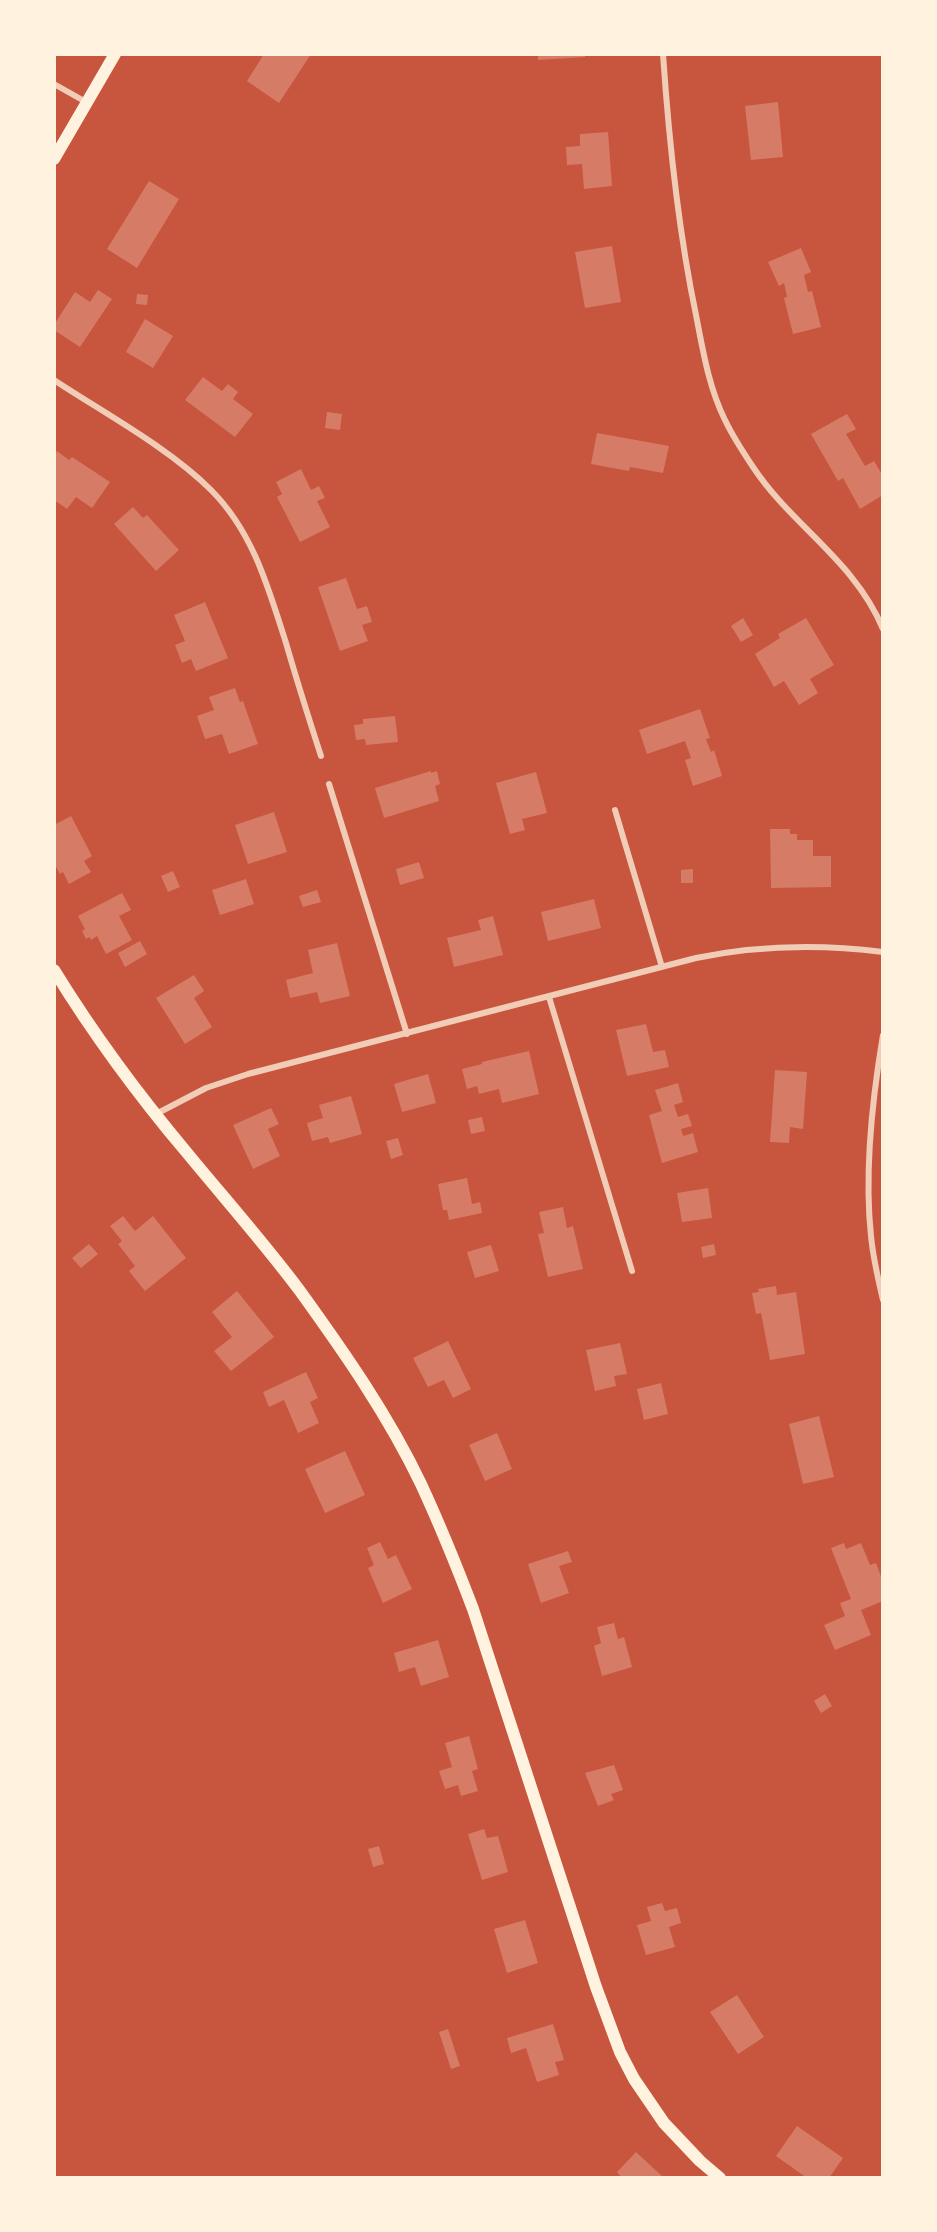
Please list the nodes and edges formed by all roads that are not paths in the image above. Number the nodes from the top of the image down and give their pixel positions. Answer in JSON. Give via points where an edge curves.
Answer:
{"nodes":[{"id":1,"x":115,"y":54,"type":"edge"},
{"id":2,"x":663,"y":54,"type":"edge"},
{"id":3,"x":54,"y":84,"type":"edge"},
{"id":4,"x":86,"y":102,"type":"junction"},
{"id":5,"x":54,"y":159,"type":"edge"},
{"id":6,"x":54,"y":380,"type":"edge"},
{"id":7,"x":881,"y":617,"type":"edge"},
{"id":8,"x":883,"y":629,"type":"edge"},
{"id":9,"x":321,"y":756,"type":"dead end"},
{"id":10,"x":329,"y":784,"type":"dead end"},
{"id":11,"x":615,"y":810,"type":"dead end"},
{"id":12,"x":883,"y":952,"type":"edge"},
{"id":13,"x":662,"y":966,"type":"junction"},
{"id":14,"x":54,"y":970,"type":"edge"},
{"id":15,"x":549,"y":997,"type":"junction"},
{"id":16,"x":407,"y":1034,"type":"junction"},
{"id":17,"x":883,"y":1035,"type":"edge"},
{"id":18,"x":156,"y":1114,"type":"junction"},
{"id":19,"x":632,"y":1271,"type":"dead end"},
{"id":20,"x":883,"y":1300,"type":"edge"},
{"id":21,"x":720,"y":2178,"type":"edge"}],
"edges":[{"from":1,"to":4,"type":"main road"},
{"from":2,"to":7,"type":"street","via":[[682,248],[713,390],[725,420],[760,476],[851,574]]},
{"from":3,"to":4,"type":"street"},
{"from":4,"to":5,"type":"main road"},
{"from":6,"to":9,"type":"street","via":[[185,467],[236,519],[268,585]]},
{"from":7,"to":8,"type":"street"},
{"from":10,"to":16,"type":"street"},
{"from":11,"to":13,"type":"street"},
{"from":12,"to":13,"type":"street","via":[[816,946],[762,948]]},
{"from":13,"to":15,"type":"street"},
{"from":14,"to":18,"type":"main road","via":[[119,1068]]},
{"from":15,"to":16,"type":"street"},
{"from":15,"to":19,"type":"street"},
{"from":16,"to":18,"type":"street","via":[[230,1080]]},
{"from":17,"to":20,"type":"street","via":[[873,1116],[869,1210]]},
{"from":18,"to":21,"type":"main road","via":[[299,1291],[381,1411],[406,1455],[452,1553],[473,1609],[620,2052],[664,2123]]}]}
